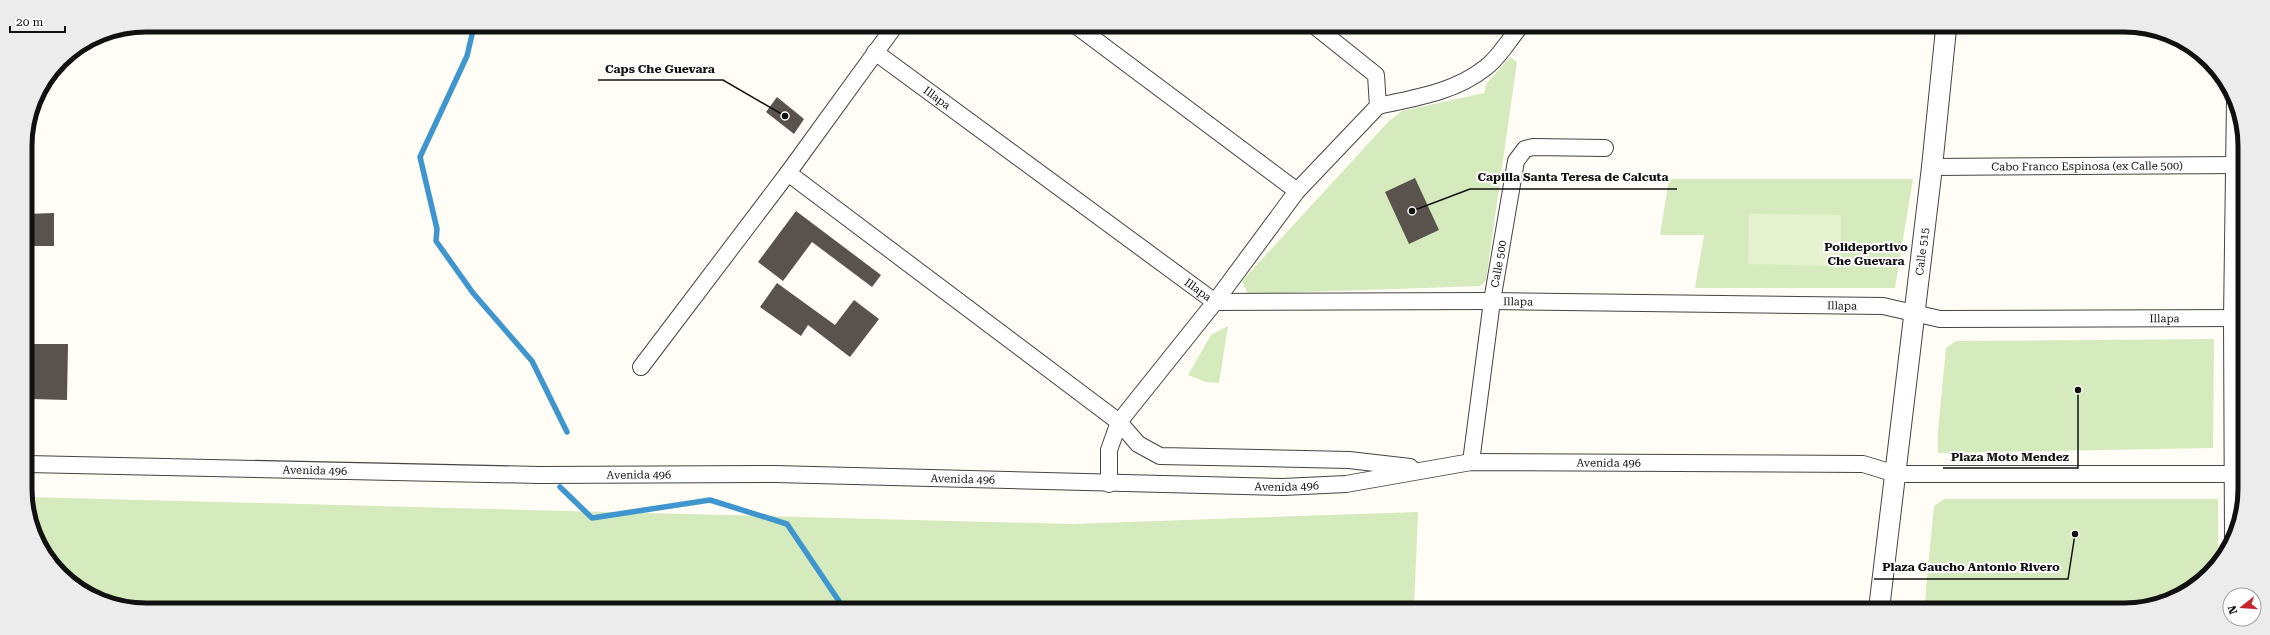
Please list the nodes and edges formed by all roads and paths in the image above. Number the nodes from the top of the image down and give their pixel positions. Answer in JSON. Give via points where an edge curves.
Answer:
{"nodes":[{"id":1,"x":890,"y":32,"type":"edge"},
{"id":2,"x":1085,"y":32,"type":"edge"},
{"id":3,"x":1322,"y":32,"type":"edge"},
{"id":4,"x":1516,"y":32,"type":"edge"},
{"id":5,"x":1946,"y":32,"type":"edge"},
{"id":6,"x":875,"y":52,"type":"junction"},
{"id":7,"x":1378,"y":106,"type":"junction"},
{"id":8,"x":2237,"y":131,"type":"edge"},
{"id":9,"x":1605,"y":148,"type":"dead end"},
{"id":10,"x":2238,"y":148,"type":"edge"},
{"id":11,"x":2238,"y":165,"type":"edge"},
{"id":12,"x":1932,"y":167,"type":"junction"},
{"id":13,"x":788,"y":173,"type":"junction"},
{"id":14,"x":1297,"y":191,"type":"junction"},
{"id":15,"x":2238,"y":242,"type":"edge"},
{"id":16,"x":1492,"y":301,"type":"junction"},
{"id":17,"x":1215,"y":302,"type":"junction"},
{"id":18,"x":1913,"y":314,"type":"junction"},
{"id":19,"x":2237,"y":318,"type":"edge"},
{"id":20,"x":641,"y":367,"type":"dead end"},
{"id":21,"x":1119,"y":422,"type":"junction"},
{"id":22,"x":1470,"y":462,"type":"junction"},
{"id":23,"x":32,"y":464,"type":"edge"},
{"id":24,"x":1429,"y":469,"type":"junction"},
{"id":25,"x":1896,"y":474,"type":"junction"},
{"id":26,"x":2237,"y":474,"type":"edge"},
{"id":27,"x":1110,"y":484,"type":"junction"},
{"id":28,"x":2234,"y":517,"type":"edge"},
{"id":29,"x":1880,"y":603,"type":"edge"}],
"edges":[{"from":1,"to":6,"type":"street"},
{"from":2,"to":14,"type":"street"},
{"from":3,"to":7,"type":"street","via":[[1376,74]]},
{"from":4,"to":7,"type":"street","via":[[1486,68],[1461,83],[1438,92]]},
{"from":5,"to":12,"type":"street","name":"Calle 515"},
{"from":6,"to":13,"type":"street"},
{"from":6,"to":17,"type":"street","name":"Illapa"},
{"from":7,"to":14,"type":"street"},
{"from":8,"to":10,"type":"street"},
{"from":9,"to":16,"type":"street","name":"Calle 500","via":[[1533,147],[1525,149],[1516,161]]},
{"from":11,"to":12,"type":"street","name":"Cabo Franco Espinosa (ex Calle 500)"},
{"from":12,"to":18,"type":"street","name":"Calle 515"},
{"from":13,"to":20,"type":"street"},
{"from":13,"to":21,"type":"street"},
{"from":14,"to":17,"type":"street"},
{"from":15,"to":19,"type":"street"},
{"from":16,"to":17,"type":"street","name":"Illapa"},
{"from":16,"to":18,"type":"street","name":"Illapa","via":[[1883,306]]},
{"from":16,"to":22,"type":"street","name":"Calle 500"},
{"from":17,"to":21,"type":"street"},
{"from":18,"to":19,"type":"street","name":"Illapa","via":[[1940,319]]},
{"from":18,"to":25,"type":"street","name":"Calle 515"},
{"from":19,"to":26,"type":"street"},
{"from":21,"to":24,"type":"street","via":[[1138,444],[1160,456],[1349,460]]},
{"from":21,"to":27,"type":"street","via":[[1109,450]]},
{"from":22,"to":24,"type":"street","name":"Avenida 496"},
{"from":22,"to":25,"type":"street","name":"Avenida 496","via":[[1863,464]]},
{"from":23,"to":27,"type":"street","name":"Avenida 496","via":[[539,475],[775,474]]},
{"from":24,"to":27,"type":"street","name":"Avenida 496","via":[[1346,484]]},
{"from":25,"to":26,"type":"street","name":"Avenida 496"},
{"from":25,"to":29,"type":"street","name":"Calle 515"},
{"from":26,"to":28,"type":"street"}]}
